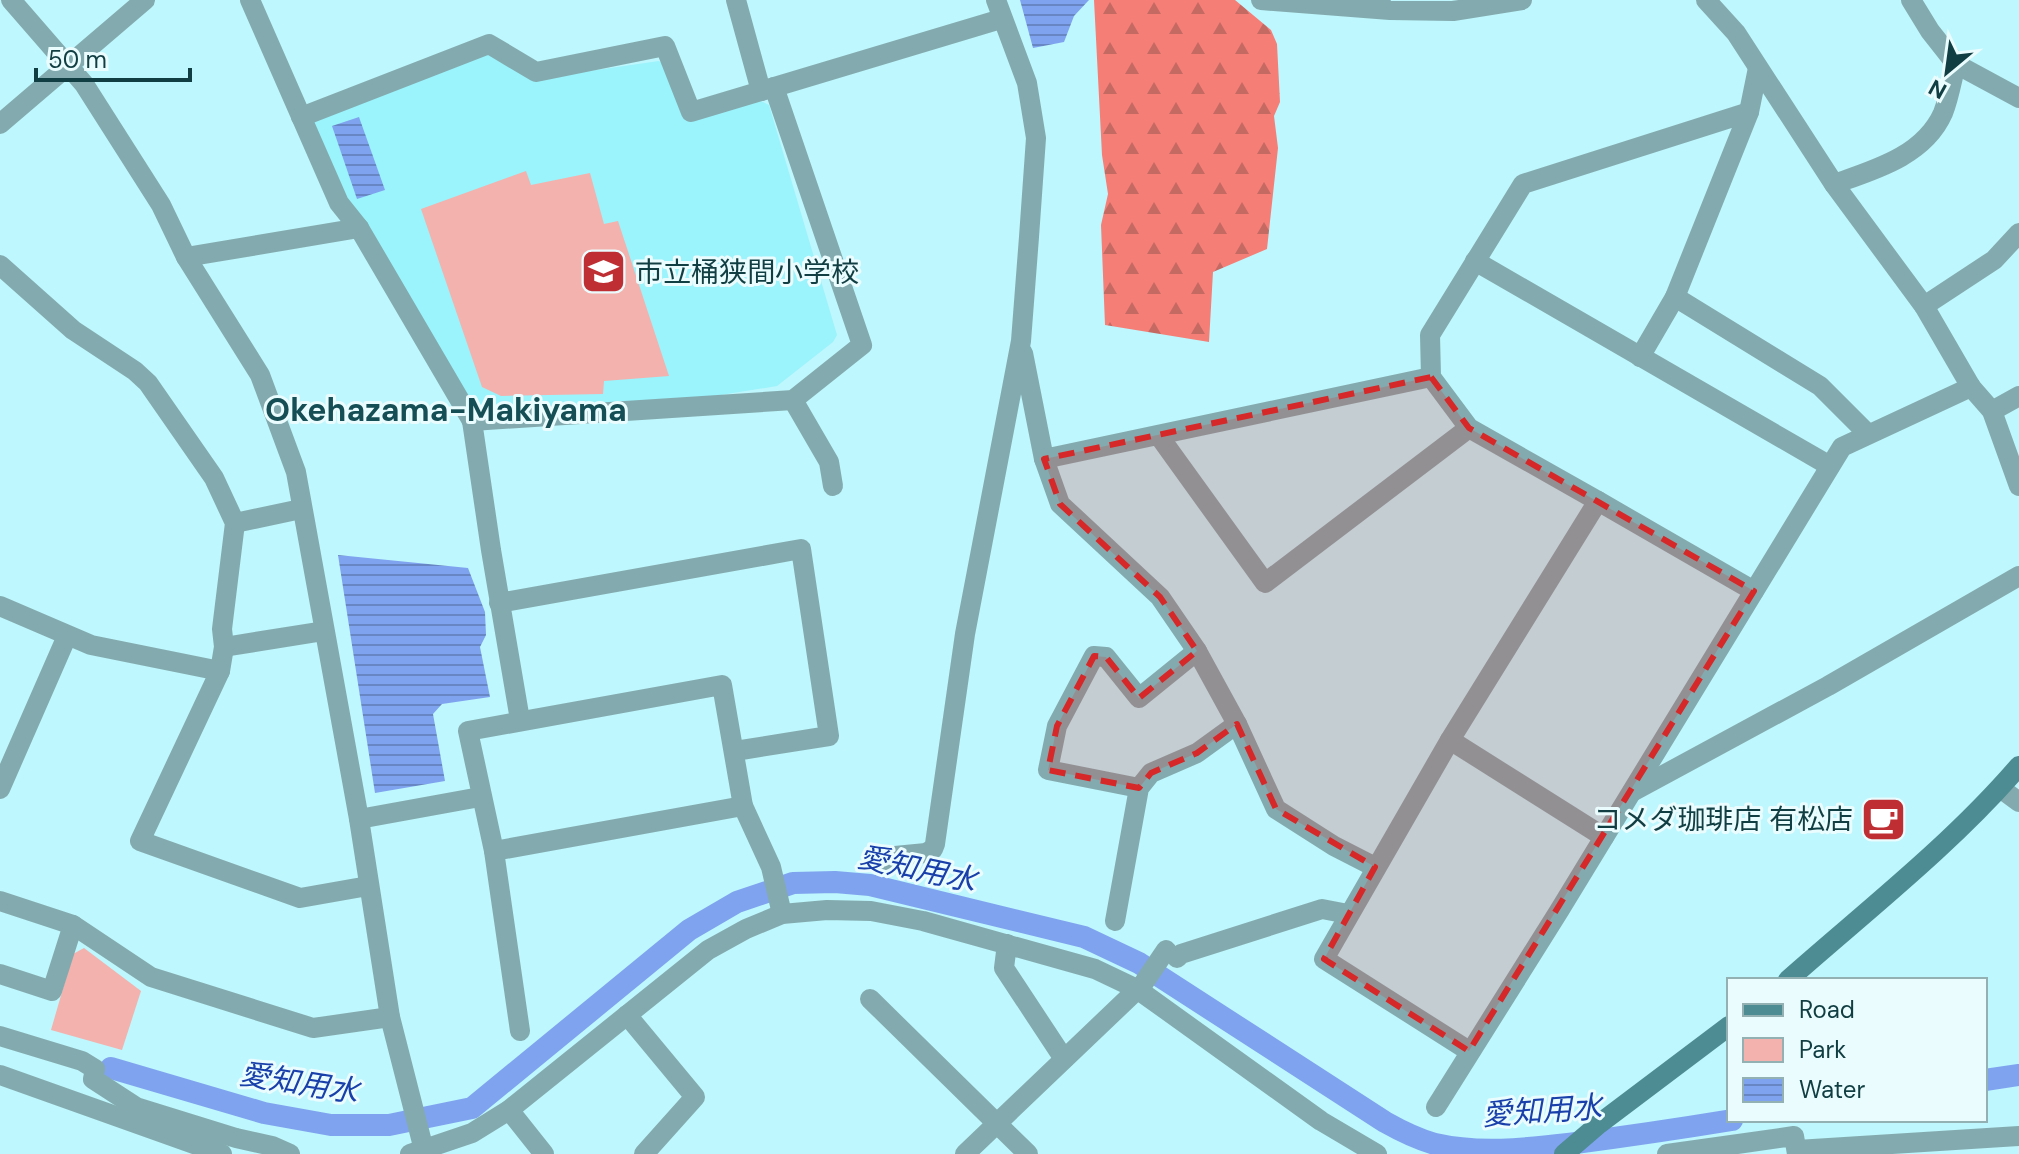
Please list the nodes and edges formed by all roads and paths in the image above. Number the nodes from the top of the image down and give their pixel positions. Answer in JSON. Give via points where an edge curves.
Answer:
{"nodes":[{"id":1,"x":11,"y":0,"type":"edge"},
{"id":2,"x":145,"y":0,"type":"edge"},
{"id":3,"x":250,"y":0,"type":"edge"},
{"id":4,"x":736,"y":0,"type":"edge"},
{"id":5,"x":1261,"y":0,"type":"edge"},
{"id":6,"x":1522,"y":0,"type":"edge"},
{"id":7,"x":1911,"y":0,"type":"edge"},
{"id":8,"x":1720,"y":3,"type":"edge"},
{"id":9,"x":998,"y":9,"type":"edge"},
{"id":10,"x":1956,"y":64,"type":"junction"},
{"id":11,"x":69,"y":67,"type":"junction"},
{"id":12,"x":1758,"y":68,"type":"junction"},
{"id":13,"x":768,"y":89,"type":"junction"},
{"id":14,"x":2019,"y":98,"type":"edge"},
{"id":15,"x":1749,"y":112,"type":"junction"},
{"id":16,"x":301,"y":117,"type":"junction"},
{"id":17,"x":0,"y":124,"type":"edge"},
{"id":18,"x":1834,"y":184,"type":"junction"},
{"id":19,"x":359,"y":228,"type":"junction"},
{"id":20,"x":2019,"y":233,"type":"edge"},
{"id":21,"x":186,"y":257,"type":"junction"},
{"id":22,"x":1475,"y":261,"type":"junction"},
{"id":23,"x":0,"y":265,"type":"edge"},
{"id":24,"x":1675,"y":297,"type":"junction"},
{"id":25,"x":1924,"y":306,"type":"junction"},
{"id":26,"x":1021,"y":341,"type":"junction"},
{"id":27,"x":1640,"y":357,"type":"junction"},
{"id":28,"x":1431,"y":377,"type":"junction"},
{"id":29,"x":1971,"y":387,"type":"junction"},
{"id":30,"x":2019,"y":396,"type":"edge"},
{"id":31,"x":793,"y":400,"type":"junction"},
{"id":32,"x":1992,"y":411,"type":"junction"},
{"id":33,"x":472,"y":421,"type":"junction"},
{"id":34,"x":1469,"y":428,"type":"junction"},
{"id":35,"x":1868,"y":434,"type":"junction"},
{"id":36,"x":1159,"y":436,"type":"junction"},
{"id":37,"x":1044,"y":459,"type":"junction"},
{"id":38,"x":1830,"y":466,"type":"junction"},
{"id":39,"x":833,"y":486,"type":"dead end"},
{"id":40,"x":2019,"y":486,"type":"edge"},
{"id":41,"x":1598,"y":501,"type":"junction"},
{"id":42,"x":301,"y":509,"type":"junction"},
{"id":43,"x":235,"y":523,"type":"junction"},
{"id":44,"x":2019,"y":576,"type":"edge"},
{"id":45,"x":1754,"y":591,"type":"junction"},
{"id":46,"x":499,"y":603,"type":"junction"},
{"id":47,"x":0,"y":606,"type":"edge"},
{"id":48,"x":324,"y":631,"type":"junction"},
{"id":49,"x":67,"y":636,"type":"junction"},
{"id":50,"x":224,"y":647,"type":"junction"},
{"id":51,"x":1197,"y":651,"type":"junction"},
{"id":52,"x":220,"y":671,"type":"junction"},
{"id":53,"x":520,"y":720,"type":"junction"},
{"id":54,"x":1237,"y":724,"type":"junction"},
{"id":55,"x":1450,"y":740,"type":"junction"},
{"id":56,"x":735,"y":751,"type":"junction"},
{"id":57,"x":2019,"y":766,"type":"edge"},
{"id":58,"x":1139,"y":788,"type":"junction"},
{"id":59,"x":2000,"y":788,"type":"junction"},
{"id":60,"x":0,"y":789,"type":"edge"},
{"id":61,"x":1632,"y":792,"type":"junction"},
{"id":62,"x":480,"y":797,"type":"junction"},
{"id":63,"x":2019,"y":802,"type":"edge"},
{"id":64,"x":743,"y":806,"type":"junction"},
{"id":65,"x":359,"y":819,"type":"junction"},
{"id":66,"x":1604,"y":837,"type":"junction"},
{"id":67,"x":494,"y":851,"type":"junction"},
{"id":68,"x":888,"y":865,"type":"dead end"},
{"id":69,"x":1375,"y":867,"type":"junction"},
{"id":70,"x":368,"y":886,"type":"junction"},
{"id":71,"x":0,"y":901,"type":"edge"},
{"id":72,"x":782,"y":914,"type":"junction"},
{"id":73,"x":1348,"y":914,"type":"junction"},
{"id":74,"x":1115,"y":921,"type":"dead end"},
{"id":75,"x":73,"y":925,"type":"junction"},
{"id":76,"x":1007,"y":944,"type":"junction"},
{"id":77,"x":0,"y":974,"type":"edge"},
{"id":78,"x":1790,"y":978,"type":"edge"},
{"id":79,"x":1140,"y":987,"type":"junction"},
{"id":80,"x":870,"y":999,"type":"dead end"},
{"id":81,"x":627,"y":1015,"type":"junction"},
{"id":82,"x":390,"y":1017,"type":"junction"},
{"id":83,"x":1727,"y":1028,"type":"edge"},
{"id":84,"x":520,"y":1031,"type":"dead end"},
{"id":85,"x":0,"y":1036,"type":"edge"},
{"id":86,"x":1469,"y":1051,"type":"junction"},
{"id":87,"x":1064,"y":1059,"type":"junction"},
{"id":88,"x":0,"y":1075,"type":"edge"},
{"id":89,"x":1436,"y":1107,"type":"dead end"},
{"id":90,"x":509,"y":1110,"type":"junction"},
{"id":91,"x":995,"y":1123,"type":"junction"},
{"id":92,"x":2019,"y":1136,"type":"edge"},
{"id":93,"x":1948,"y":1147,"type":"edge"},
{"id":94,"x":420,"y":1150,"type":"edge"},
{"id":95,"x":1797,"y":1152,"type":"edge"},
{"id":96,"x":222,"y":1154,"type":"edge"},
{"id":97,"x":290,"y":1154,"type":"edge"},
{"id":98,"x":544,"y":1154,"type":"edge"},
{"id":99,"x":644,"y":1154,"type":"edge"},
{"id":100,"x":965,"y":1154,"type":"edge"},
{"id":101,"x":1028,"y":1154,"type":"edge"},
{"id":102,"x":1377,"y":1154,"type":"edge"},
{"id":103,"x":1564,"y":1154,"type":"edge"},
{"id":104,"x":1667,"y":1154,"type":"edge"}],
"edges":[{"from":1,"to":11,"type":"street"},
{"from":2,"to":11,"type":"street"},
{"from":3,"to":16,"type":"street"},
{"from":4,"to":13,"type":"street"},
{"from":5,"to":6,"type":"street","via":[[1453,11]]},
{"from":7,"to":10,"type":"street"},
{"from":8,"to":12,"type":"street"},
{"from":9,"to":13,"type":"street"},
{"from":9,"to":26,"type":"street","via":[[1027,83],[1036,138]]},
{"from":10,"to":14,"type":"street"},
{"from":10,"to":18,"type":"street","via":[[1943,113],[1932,131],[1890,164]]},
{"from":11,"to":17,"type":"street"},
{"from":11,"to":21,"type":"street","via":[[161,205]]},
{"from":12,"to":15,"type":"street"},
{"from":12,"to":18,"type":"street"},
{"from":13,"to":16,"type":"street","via":[[691,112],[665,46],[536,72],[489,44]]},
{"from":13,"to":31,"type":"street","via":[[862,345]]},
{"from":15,"to":22,"type":"street","via":[[1523,184]]},
{"from":15,"to":24,"type":"street"},
{"from":16,"to":19,"type":"street","via":[[339,203]]},
{"from":18,"to":25,"type":"street"},
{"from":19,"to":21,"type":"street"},
{"from":19,"to":33,"type":"street"},
{"from":20,"to":25,"type":"street","via":[[1994,260]]},
{"from":21,"to":42,"type":"street","via":[[260,375],[296,472]]},
{"from":22,"to":27,"type":"street"},
{"from":22,"to":28,"type":"street","via":[[1430,335]]},
{"from":23,"to":43,"type":"street","via":[[73,330],[148,383],[214,478]]},
{"from":24,"to":27,"type":"street"},
{"from":24,"to":35,"type":"street","via":[[1820,386]]},
{"from":25,"to":29,"type":"street"},
{"from":26,"to":37,"type":"street"},
{"from":26,"to":68,"type":"street","via":[[965,634],[935,844],[926,853],[895,856]]},
{"from":27,"to":38,"type":"street"},
{"from":28,"to":34,"type":"street"},
{"from":28,"to":36,"type":"street"},
{"from":29,"to":32,"type":"street"},
{"from":29,"to":35,"type":"street"},
{"from":30,"to":32,"type":"street"},
{"from":31,"to":33,"type":"street"},
{"from":31,"to":39,"type":"street","via":[[829,462]]},
{"from":32,"to":40,"type":"street"},
{"from":33,"to":46,"type":"street"},
{"from":34,"to":36,"type":"street","via":[[1265,583]]},
{"from":34,"to":41,"type":"street"},
{"from":35,"to":38,"type":"street","via":[[1842,447]]},
{"from":36,"to":37,"type":"street"},
{"from":37,"to":51,"type":"street","via":[[1060,504],[1160,597]]},
{"from":38,"to":45,"type":"street"},
{"from":41,"to":45,"type":"street"},
{"from":41,"to":55,"type":"street"},
{"from":42,"to":43,"type":"street"},
{"from":42,"to":48,"type":"street"},
{"from":43,"to":50,"type":"street"},
{"from":44,"to":61,"type":"street"},
{"from":45,"to":61,"type":"street"},
{"from":46,"to":53,"type":"street"},
{"from":46,"to":56,"type":"street","via":[[801,549],[829,736]]},
{"from":47,"to":49,"type":"street"},
{"from":48,"to":50,"type":"street"},
{"from":48,"to":65,"type":"street"},
{"from":49,"to":52,"type":"street"},
{"from":49,"to":60,"type":"street"},
{"from":50,"to":52,"type":"street"},
{"from":51,"to":54,"type":"street"},
{"from":51,"to":58,"type":"street","via":[[1139,698],[1106,657],[1094,656],[1057,726],[1048,770]]},
{"from":52,"to":70,"type":"street","via":[[140,841],[300,898]]},
{"from":53,"to":56,"type":"street","via":[[722,685]]},
{"from":53,"to":62,"type":"street","via":[[468,731]]},
{"from":54,"to":58,"type":"street","via":[[1197,753],[1151,773]]},
{"from":54,"to":69,"type":"street","via":[[1276,809]]},
{"from":55,"to":66,"type":"street"},
{"from":55,"to":69,"type":"street"},
{"from":56,"to":64,"type":"street"},
{"from":57,"to":59,"type":"main road"},
{"from":58,"to":74,"type":"street"},
{"from":59,"to":63,"type":"street"},
{"from":59,"to":78,"type":"main road"},
{"from":61,"to":66,"type":"street"},
{"from":62,"to":65,"type":"street"},
{"from":62,"to":67,"type":"street"},
{"from":64,"to":67,"type":"street"},
{"from":64,"to":72,"type":"street","via":[[771,867]]},
{"from":65,"to":70,"type":"street"},
{"from":66,"to":86,"type":"street"},
{"from":67,"to":84,"type":"street"},
{"from":69,"to":73,"type":"street"},
{"from":70,"to":82,"type":"street"},
{"from":71,"to":75,"type":"street"},
{"from":72,"to":76,"type":"street","via":[[871,911]]},
{"from":72,"to":81,"type":"street","via":[[708,950]]},
{"from":73,"to":79,"type":"street","via":[[1322,909],[1172,954]]},
{"from":73,"to":86,"type":"street","via":[[1324,959]]},
{"from":75,"to":77,"type":"street","via":[[52,991]]},
{"from":75,"to":82,"type":"street","via":[[151,977],[313,1028]]},
{"from":76,"to":79,"type":"street"},
{"from":76,"to":87,"type":"street","via":[[1004,968]]},
{"from":79,"to":87,"type":"street"},
{"from":79,"to":102,"type":"street","via":[[1321,1121]]},
{"from":80,"to":91,"type":"street"},
{"from":81,"to":90,"type":"street"},
{"from":81,"to":99,"type":"street","via":[[695,1097]]},
{"from":82,"to":94,"type":"street"},
{"from":83,"to":103,"type":"main road"},
{"from":85,"to":97,"type":"street","via":[[82,1061],[95,1069],[93,1079],[136,1107]]},
{"from":86,"to":89,"type":"street"},
{"from":87,"to":91,"type":"street"},
{"from":88,"to":96,"type":"street"},
{"from":90,"to":94,"type":"street","via":[[472,1133]]},
{"from":90,"to":98,"type":"street"},
{"from":91,"to":100,"type":"street"},
{"from":91,"to":101,"type":"street"},
{"from":92,"to":93,"type":"street"},
{"from":93,"to":95,"type":"street"},
{"from":95,"to":104,"type":"street","via":[[1794,1136]]}]}
